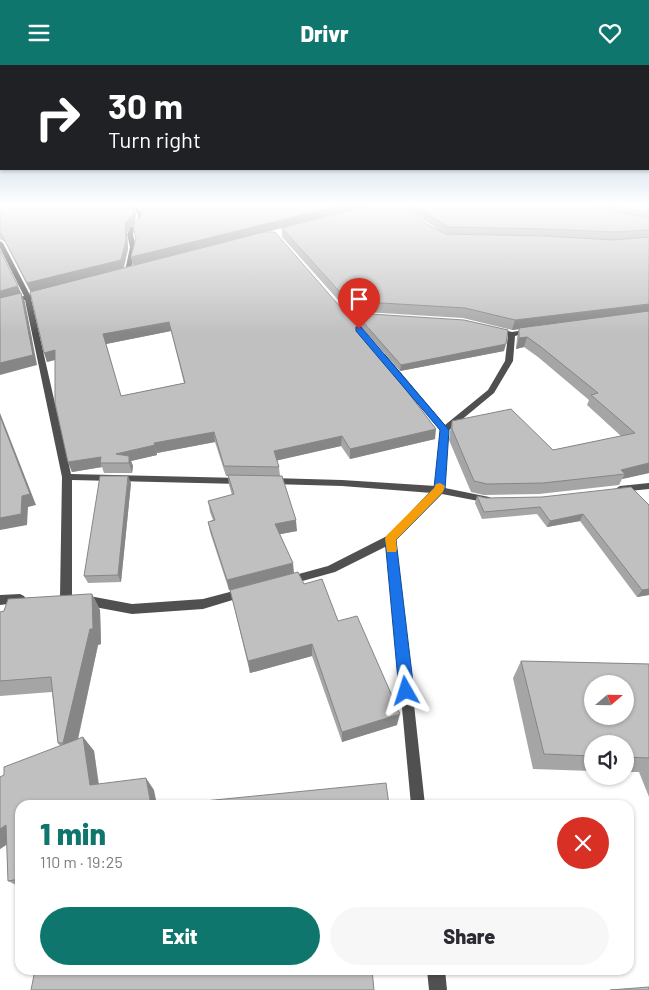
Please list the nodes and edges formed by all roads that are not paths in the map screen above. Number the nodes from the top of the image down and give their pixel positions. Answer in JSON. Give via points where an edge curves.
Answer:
{"nodes":[{"id":1,"x":3,"y":248,"type":"edge"},
{"id":2,"x":133,"y":248,"type":"edge"},
{"id":3,"x":138,"y":268,"type":"edge"},
{"id":4,"x":128,"y":271,"type":"junction"},
{"id":5,"x":119,"y":273,"type":"edge"},
{"id":6,"x":46,"y":292,"type":"edge"},
{"id":7,"x":28,"y":297,"type":"junction"},
{"id":8,"x":0,"y":305,"type":"edge"},
{"id":9,"x":340,"y":308,"type":"edge"},
{"id":10,"x":346,"y":315,"type":"junction"},
{"id":11,"x":376,"y":317,"type":"edge"},
{"id":12,"x":353,"y":322,"type":"edge"},
{"id":13,"x":488,"y":328,"type":"edge"},
{"id":14,"x":541,"y":330,"type":"edge"},
{"id":15,"x":512,"y":334,"type":"junction"},
{"id":16,"x":377,"y":351,"type":"edge"},
{"id":17,"x":444,"y":430,"type":"junction"},
{"id":18,"x":66,"y":477,"type":"junction"},
{"id":19,"x":649,"y":486,"type":"edge"},
{"id":20,"x":440,"y":490,"type":"junction"},
{"id":21,"x":612,"y":490,"type":"edge"},
{"id":22,"x":502,"y":499,"type":"edge"},
{"id":23,"x":390,"y":539,"type":"junction"},
{"id":24,"x":276,"y":584,"type":"edge"},
{"id":25,"x":258,"y":589,"type":"edge"},
{"id":26,"x":28,"y":599,"type":"edge"},
{"id":27,"x":0,"y":600,"type":"edge"},
{"id":28,"x":417,"y":800,"type":"edge"},
{"id":29,"x":436,"y":975,"type":"edge"},
{"id":30,"x":438,"y":990,"type":"edge"}],
"edges":[{"from":1,"to":7,"type":"street"},
{"from":2,"to":4,"type":"street"},
{"from":3,"to":4,"type":"street"},
{"from":4,"to":5,"type":"street"},
{"from":6,"to":7,"type":"street"},
{"from":7,"to":8,"type":"street"},
{"from":7,"to":18,"type":"street"},
{"from":9,"to":10,"type":"street"},
{"from":10,"to":11,"type":"street"},
{"from":10,"to":12,"type":"street"},
{"from":13,"to":15,"type":"street"},
{"from":14,"to":15,"type":"street"},
{"from":15,"to":17,"type":"street","via":[[510,361],[491,391]]},
{"from":16,"to":17,"type":"street"},
{"from":17,"to":20,"type":"street"},
{"from":18,"to":20,"type":"street","via":[[342,483]]},
{"from":18,"to":25,"type":"street","via":[[61,597],[132,609],[202,604]]},
{"from":19,"to":21,"type":"street"},
{"from":20,"to":22,"type":"street","via":[[484,500]]},
{"from":20,"to":23,"type":"street"},
{"from":23,"to":24,"type":"street","via":[[331,569]]},
{"from":23,"to":28,"type":"street"},
{"from":26,"to":27,"type":"street"},
{"from":29,"to":30,"type":"street"}]}
